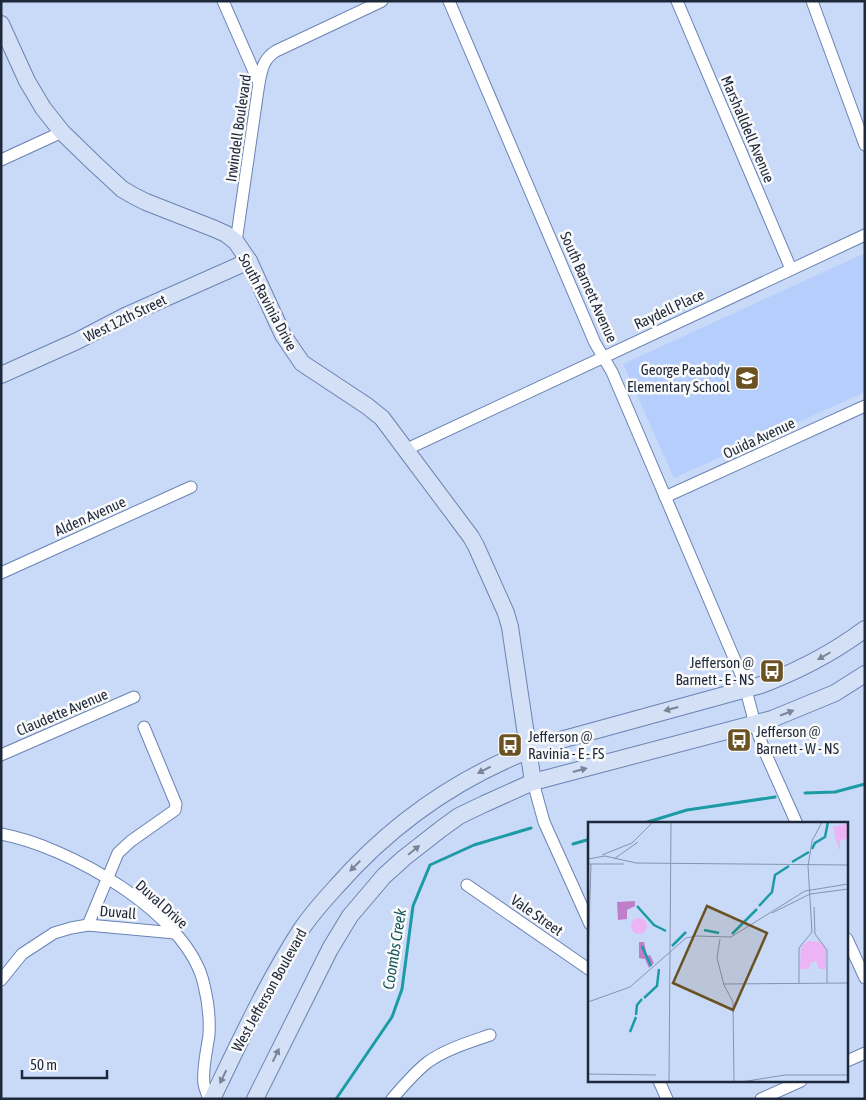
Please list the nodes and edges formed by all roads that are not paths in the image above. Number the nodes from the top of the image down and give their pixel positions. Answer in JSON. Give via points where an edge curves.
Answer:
{"nodes":[{"id":1,"x":223,"y":1,"type":"edge"},
{"id":2,"x":382,"y":1,"type":"edge"},
{"id":3,"x":450,"y":1,"type":"edge"},
{"id":4,"x":676,"y":1,"type":"edge"},
{"id":5,"x":812,"y":1,"type":"edge"},
{"id":6,"x":1,"y":24,"type":"edge"},
{"id":7,"x":259,"y":83,"type":"junction"},
{"id":8,"x":62,"y":132,"type":"junction"},
{"id":9,"x":865,"y":145,"type":"edge"},
{"id":10,"x":1,"y":160,"type":"edge"},
{"id":11,"x":865,"y":235,"type":"edge"},
{"id":12,"x":236,"y":242,"type":"junction"},
{"id":13,"x":249,"y":261,"type":"junction"},
{"id":14,"x":791,"y":269,"type":"junction"},
{"id":15,"x":603,"y":357,"type":"junction"},
{"id":16,"x":1,"y":375,"type":"edge"},
{"id":17,"x":865,"y":406,"type":"edge"},
{"id":18,"x":405,"y":450,"type":"junction"},
{"id":19,"x":190,"y":487,"type":"dead end"},
{"id":20,"x":665,"y":497,"type":"junction"},
{"id":21,"x":1,"y":573,"type":"edge"},
{"id":22,"x":865,"y":629,"type":"edge"},
{"id":23,"x":865,"y":674,"type":"edge"},
{"id":24,"x":746,"y":689,"type":"junction"},
{"id":25,"x":134,"y":697,"type":"dead end"},
{"id":26,"x":755,"y":724,"type":"junction"},
{"id":27,"x":144,"y":727,"type":"dead end"},
{"id":28,"x":529,"y":750,"type":"junction"},
{"id":29,"x":1,"y":755,"type":"edge"},
{"id":30,"x":533,"y":782,"type":"junction"},
{"id":31,"x":796,"y":822,"type":"edge"},
{"id":32,"x":1,"y":834,"type":"edge"},
{"id":33,"x":107,"y":878,"type":"junction"},
{"id":34,"x":467,"y":885,"type":"dead end"},
{"id":35,"x":588,"y":920,"type":"edge"},
{"id":36,"x":88,"y":925,"type":"junction"},
{"id":37,"x":175,"y":933,"type":"junction"},
{"id":38,"x":848,"y":941,"type":"edge"},
{"id":39,"x":588,"y":969,"type":"edge"},
{"id":40,"x":865,"y":978,"type":"edge"},
{"id":41,"x":1,"y":980,"type":"edge"},
{"id":42,"x":490,"y":1035,"type":"dead end"},
{"id":43,"x":865,"y":1054,"type":"edge"},
{"id":44,"x":848,"y":1061,"type":"edge"},
{"id":45,"x":659,"y":1082,"type":"edge"},
{"id":46,"x":799,"y":1082,"type":"edge"},
{"id":47,"x":210,"y":1099,"type":"edge"},
{"id":48,"x":255,"y":1099,"type":"edge"},
{"id":49,"x":392,"y":1099,"type":"edge"},
{"id":50,"x":666,"y":1099,"type":"edge"},
{"id":51,"x":761,"y":1099,"type":"edge"}],
"edges":[{"from":1,"to":7,"type":"street"},
{"from":2,"to":7,"type":"street","name":"Irwindell Boulevard","via":[[268,56]]},
{"from":3,"to":15,"type":"street","name":"South Barnett Avenue"},
{"from":4,"to":14,"type":"street","name":"Marshalldell Avenue"},
{"from":5,"to":9,"type":"street"},
{"from":6,"to":8,"type":"main road","name":"South Ravinia Drive","via":[[33,94]]},
{"from":7,"to":12,"type":"street","name":"Irwindell Boulevard"},
{"from":8,"to":10,"type":"street"},
{"from":8,"to":12,"type":"main road","name":"South Ravinia Drive","via":[[122,189],[226,234]]},
{"from":11,"to":14,"type":"street","name":"Raydell Place"},
{"from":12,"to":13,"type":"main road","name":"South Ravinia Drive"},
{"from":13,"to":16,"type":"main road","name":"West 12th Street"},
{"from":13,"to":18,"type":"main road","name":"South Ravinia Drive","via":[[283,336],[302,363],[382,418]]},
{"from":14,"to":15,"type":"street","name":"Raydell Place"},
{"from":15,"to":18,"type":"street","name":"Raydell Place"},
{"from":15,"to":20,"type":"street","name":"South Barnett Avenue"},
{"from":17,"to":20,"type":"street","name":"Ouida Avenue"},
{"from":18,"to":28,"type":"main road","name":"South Ravinia Drive","via":[[476,546],[506,614]]},
{"from":19,"to":21,"type":"street","name":"Alden Avenue"},
{"from":20,"to":24,"type":"street","name":"South Barnett Avenue"},
{"from":22,"to":24,"type":"main road","name":"West Jefferson Boulevard","one_way":true,"via":[[813,662]]},
{"from":26,"to":23,"type":"main road","one_way":true,"via":[[808,705]]},
{"from":24,"to":26,"type":"street","name":"South Barnett Avenue"},
{"from":24,"to":28,"type":"main road","name":"West Jefferson Boulevard","one_way":true},
{"from":25,"to":29,"type":"street","name":"Claudette Avenue"},
{"from":30,"to":26,"type":"main road","one_way":true},
{"from":26,"to":31,"type":"street","name":"South Barnett Avenue"},
{"from":27,"to":33,"type":"street","via":[[176,804],[175,810],[118,853]]},
{"from":28,"to":30,"type":"main road","name":"South Ravinia Drive"},
{"from":28,"to":47,"type":"main road","name":"West Jefferson Boulevard","one_way":true,"via":[[446,791],[399,825],[347,874],[293,944]]},
{"from":30,"to":35,"type":"street","name":"South Ravinia Drive","via":[[544,822]]},
{"from":48,"to":30,"type":"main road","one_way":true,"via":[[330,948],[368,894],[404,858],[459,816]]},
{"from":32,"to":33,"type":"street","name":"Duval Drive","via":[[38,843],[79,860]]},
{"from":33,"to":36,"type":"street"},
{"from":33,"to":37,"type":"street","name":"Duval Drive","via":[[144,904]]},
{"from":34,"to":39,"type":"street","name":"Vale Street"},
{"from":36,"to":37,"type":"street","name":"Duvall"},
{"from":36,"to":41,"type":"street","name":"Duvall","via":[[54,933],[22,954]]},
{"from":37,"to":47,"type":"street","name":"Duval Drive","via":[[193,958],[204,983],[209,1032],[204,1083]]},
{"from":38,"to":40,"type":"street"},
{"from":42,"to":49,"type":"street","via":[[453,1048],[429,1061]]},
{"from":43,"to":44,"type":"street"},
{"from":45,"to":50,"type":"street"},
{"from":46,"to":51,"type":"street"}]}
